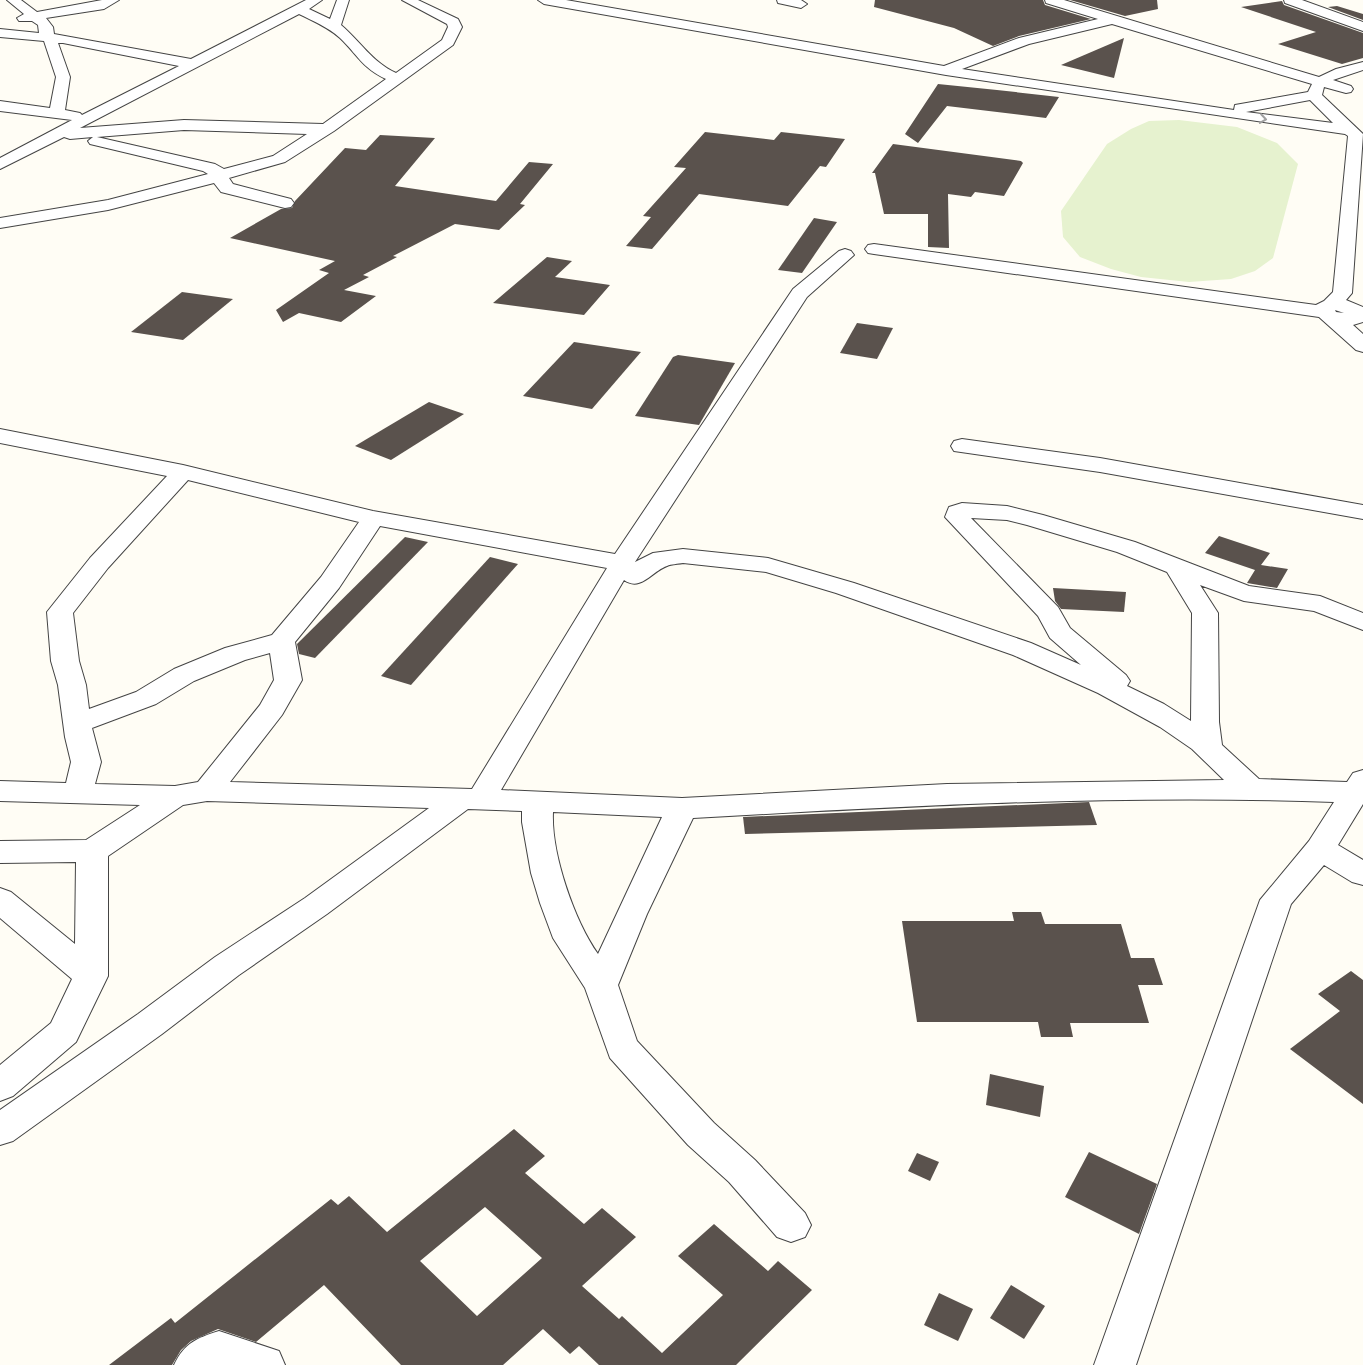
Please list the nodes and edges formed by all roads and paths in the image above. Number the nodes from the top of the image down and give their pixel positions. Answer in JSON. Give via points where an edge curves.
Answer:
{"nodes":[{"id":1,"x":36,"y":0,"type":"edge"},
{"id":2,"x":113,"y":0,"type":"edge"},
{"id":3,"x":316,"y":0,"type":"edge"},
{"id":4,"x":343,"y":0,"type":"edge"},
{"id":5,"x":408,"y":0,"type":"edge"},
{"id":6,"x":544,"y":0,"type":"edge"},
{"id":7,"x":783,"y":0,"type":"edge"},
{"id":8,"x":1051,"y":0,"type":"edge"},
{"id":9,"x":1290,"y":0,"type":"edge"},
{"id":10,"x":14,"y":1,"type":"edge"},
{"id":11,"x":564,"y":1,"type":"edge"},
{"id":12,"x":0,"y":4,"type":"edge"},
{"id":13,"x":801,"y":4,"type":"dead end"},
{"id":14,"x":299,"y":9,"type":"junction"},
{"id":15,"x":35,"y":16,"type":"junction"},
{"id":16,"x":1112,"y":20,"type":"junction"},
{"id":17,"x":0,"y":22,"type":"edge"},
{"id":18,"x":334,"y":26,"type":"junction"},
{"id":19,"x":1363,"y":27,"type":"edge"},
{"id":20,"x":0,"y":33,"type":"edge"},
{"id":21,"x":49,"y":37,"type":"junction"},
{"id":22,"x":986,"y":55,"type":"junction"},
{"id":23,"x":194,"y":64,"type":"junction"},
{"id":24,"x":1363,"y":66,"type":"edge"},
{"id":25,"x":946,"y":71,"type":"junction"},
{"id":26,"x":1363,"y":74,"type":"edge"},
{"id":27,"x":978,"y":76,"type":"junction"},
{"id":28,"x":397,"y":79,"type":"junction"},
{"id":29,"x":1316,"y":88,"type":"junction"},
{"id":30,"x":1346,"y":90,"type":"junction"},
{"id":31,"x":0,"y":106,"type":"edge"},
{"id":32,"x":1214,"y":112,"type":"junction"},
{"id":33,"x":58,"y":113,"type":"junction"},
{"id":34,"x":91,"y":118,"type":"junction"},
{"id":35,"x":328,"y":128,"type":"junction"},
{"id":36,"x":1353,"y":132,"type":"edge"},
{"id":37,"x":78,"y":134,"type":"junction"},
{"id":38,"x":56,"y":136,"type":"junction"},
{"id":39,"x":0,"y":164,"type":"edge"},
{"id":40,"x":220,"y":176,"type":"junction"},
{"id":41,"x":285,"y":203,"type":"dead end"},
{"id":42,"x":0,"y":224,"type":"edge"},
{"id":43,"x":1345,"y":311,"type":"edge"},
{"id":44,"x":1360,"y":342,"type":"edge"},
{"id":45,"x":0,"y":436,"type":"edge"},
{"id":46,"x":962,"y":446,"type":"dead end"},
{"id":47,"x":183,"y":472,"type":"junction"},
{"id":48,"x":1363,"y":512,"type":"edge"},
{"id":49,"x":373,"y":518,"type":"junction"},
{"id":50,"x":622,"y":563,"type":"junction"},
{"id":51,"x":1178,"y":569,"type":"junction"},
{"id":52,"x":1363,"y":622,"type":"edge"},
{"id":53,"x":281,"y":641,"type":"junction"},
{"id":54,"x":1168,"y":720,"type":"junction"},
{"id":55,"x":77,"y":723,"type":"junction"},
{"id":56,"x":1208,"y":747,"type":"junction"},
{"id":57,"x":1251,"y":789,"type":"junction"},
{"id":58,"x":1360,"y":789,"type":"edge"},
{"id":59,"x":0,"y":791,"type":"edge"},
{"id":60,"x":207,"y":791,"type":"junction"},
{"id":61,"x":78,"y":793,"type":"junction"},
{"id":62,"x":175,"y":796,"type":"junction"},
{"id":63,"x":470,"y":800,"type":"junction"},
{"id":64,"x":538,"y":801,"type":"junction"},
{"id":65,"x":682,"y":808,"type":"junction"},
{"id":66,"x":1320,"y":849,"type":"junction"},
{"id":67,"x":92,"y":851,"type":"junction"},
{"id":68,"x":0,"y":852,"type":"edge"},
{"id":69,"x":1363,"y":874,"type":"edge"},
{"id":70,"x":0,"y":900,"type":"edge"},
{"id":71,"x":91,"y":976,"type":"junction"},
{"id":72,"x":601,"y":985,"type":"junction"},
{"id":73,"x":0,"y":1086,"type":"edge"},
{"id":74,"x":0,"y":1130,"type":"edge"},
{"id":75,"x":792,"y":1225,"type":"dead end"},
{"id":76,"x":195,"y":1365,"type":"edge"},
{"id":77,"x":264,"y":1365,"type":"edge"},
{"id":78,"x":1115,"y":1365,"type":"edge"}],
"edges":[{"from":1,"to":10,"type":"street"},
{"from":2,"to":15,"type":"street","via":[[99,6]]},
{"from":3,"to":14,"type":"street"},
{"from":4,"to":18,"type":"street"},
{"from":5,"to":28,"type":"street","via":[[444,16],[455,27],[448,42]]},
{"from":6,"to":11,"type":"street"},
{"from":7,"to":13,"type":"street"},
{"from":8,"to":16,"type":"street"},
{"from":9,"to":19,"type":"street"},
{"from":10,"to":12,"type":"street"},
{"from":10,"to":15,"type":"street"},
{"from":11,"to":25,"type":"street"},
{"from":14,"to":18,"type":"street"},
{"from":14,"to":23,"type":"street"},
{"from":15,"to":17,"type":"street"},
{"from":15,"to":21,"type":"street","via":[[44,23]]},
{"from":16,"to":22,"type":"street","via":[[1024,41]]},
{"from":16,"to":29,"type":"street"},
{"from":18,"to":28,"type":"street","via":[[361,55]]},
{"from":20,"to":21,"type":"street"},
{"from":21,"to":23,"type":"street"},
{"from":21,"to":33,"type":"street","via":[[57,53],[63,80]]},
{"from":22,"to":25,"type":"street"},
{"from":22,"to":27,"type":"street"},
{"from":23,"to":34,"type":"street"},
{"from":24,"to":29,"type":"street","via":[[1343,71]]},
{"from":25,"to":27,"type":"street"},
{"from":26,"to":30,"type":"street","via":[[1352,80]]},
{"from":27,"to":32,"type":"street"},
{"from":28,"to":35,"type":"street"},
{"from":29,"to":30,"type":"street"},
{"from":29,"to":32,"type":"street"},
{"from":29,"to":36,"type":"street"},
{"from":30,"to":36,"type":"street","via":[[1344,104]]},
{"from":31,"to":33,"type":"street"},
{"from":32,"to":36,"type":"street","one_way":true},
{"from":33,"to":34,"type":"street"},
{"from":34,"to":38,"type":"street"},
{"from":35,"to":37,"type":"street","via":[[184,125]]},
{"from":35,"to":40,"type":"street","via":[[279,159]]},
{"from":36,"to":43,"type":"street"},
{"from":37,"to":38,"type":"street"},
{"from":37,"to":40,"type":"street","via":[[209,167]]},
{"from":38,"to":39,"type":"street"},
{"from":40,"to":41,"type":"street","via":[[227,188]]},
{"from":40,"to":42,"type":"street","via":[[108,205]]},
{"from":43,"to":44,"type":"street"},
{"from":43,"to":50,"type":"street","via":[[874,249],[866,244],[840,246],[845,255],[800,292]]},
{"from":45,"to":47,"type":"street"},
{"from":46,"to":48,"type":"street","via":[[1100,465]]},
{"from":47,"to":49,"type":"street"},
{"from":47,"to":55,"type":"street","via":[[60,612]]},
{"from":49,"to":50,"type":"street"},
{"from":49,"to":53,"type":"street","via":[[311,609]]},
{"from":50,"to":54,"type":"street","via":[[635,577],[642,569],[662,558],[683,556],[778,568],[1022,649],[1108,687]]},
{"from":50,"to":63,"type":"street"},
{"from":51,"to":52,"type":"street","via":[[1244,593],[1320,604]]},
{"from":51,"to":54,"type":"street","via":[[1126,547],[1007,513],[957,512],[957,517],[1049,613],[1059,632]]},
{"from":51,"to":56,"type":"street","via":[[1205,613]]},
{"from":53,"to":55,"type":"street","via":[[235,654],[184,675],[146,698]]},
{"from":53,"to":60,"type":"street","via":[[288,680],[272,710]]},
{"from":54,"to":56,"type":"street"},
{"from":55,"to":61,"type":"street","via":[[86,762]]},
{"from":56,"to":57,"type":"street"},
{"from":57,"to":58,"type":"street"},
{"from":57,"to":65,"type":"street","via":[[947,794]]},
{"from":58,"to":66,"type":"street"},
{"from":59,"to":61,"type":"street"},
{"from":60,"to":62,"type":"street"},
{"from":60,"to":63,"type":"street"},
{"from":61,"to":62,"type":"street"},
{"from":62,"to":67,"type":"street"},
{"from":63,"to":64,"type":"street"},
{"from":63,"to":74,"type":"street","via":[[227,966]]},
{"from":64,"to":65,"type":"street"},
{"from":64,"to":72,"type":"street","via":[[537,822],[556,903],[569,938]]},
{"from":65,"to":72,"type":"street"},
{"from":66,"to":69,"type":"street"},
{"from":66,"to":78,"type":"street","via":[[1276,900]]},
{"from":67,"to":68,"type":"street"},
{"from":67,"to":71,"type":"street"},
{"from":70,"to":71,"type":"street"},
{"from":71,"to":73,"type":"street","via":[[64,1032]]},
{"from":72,"to":75,"type":"street","via":[[622,1048],[701,1134],[742,1171]]},
{"from":76,"to":77,"type":"street","via":[[218,1351]]}]}
